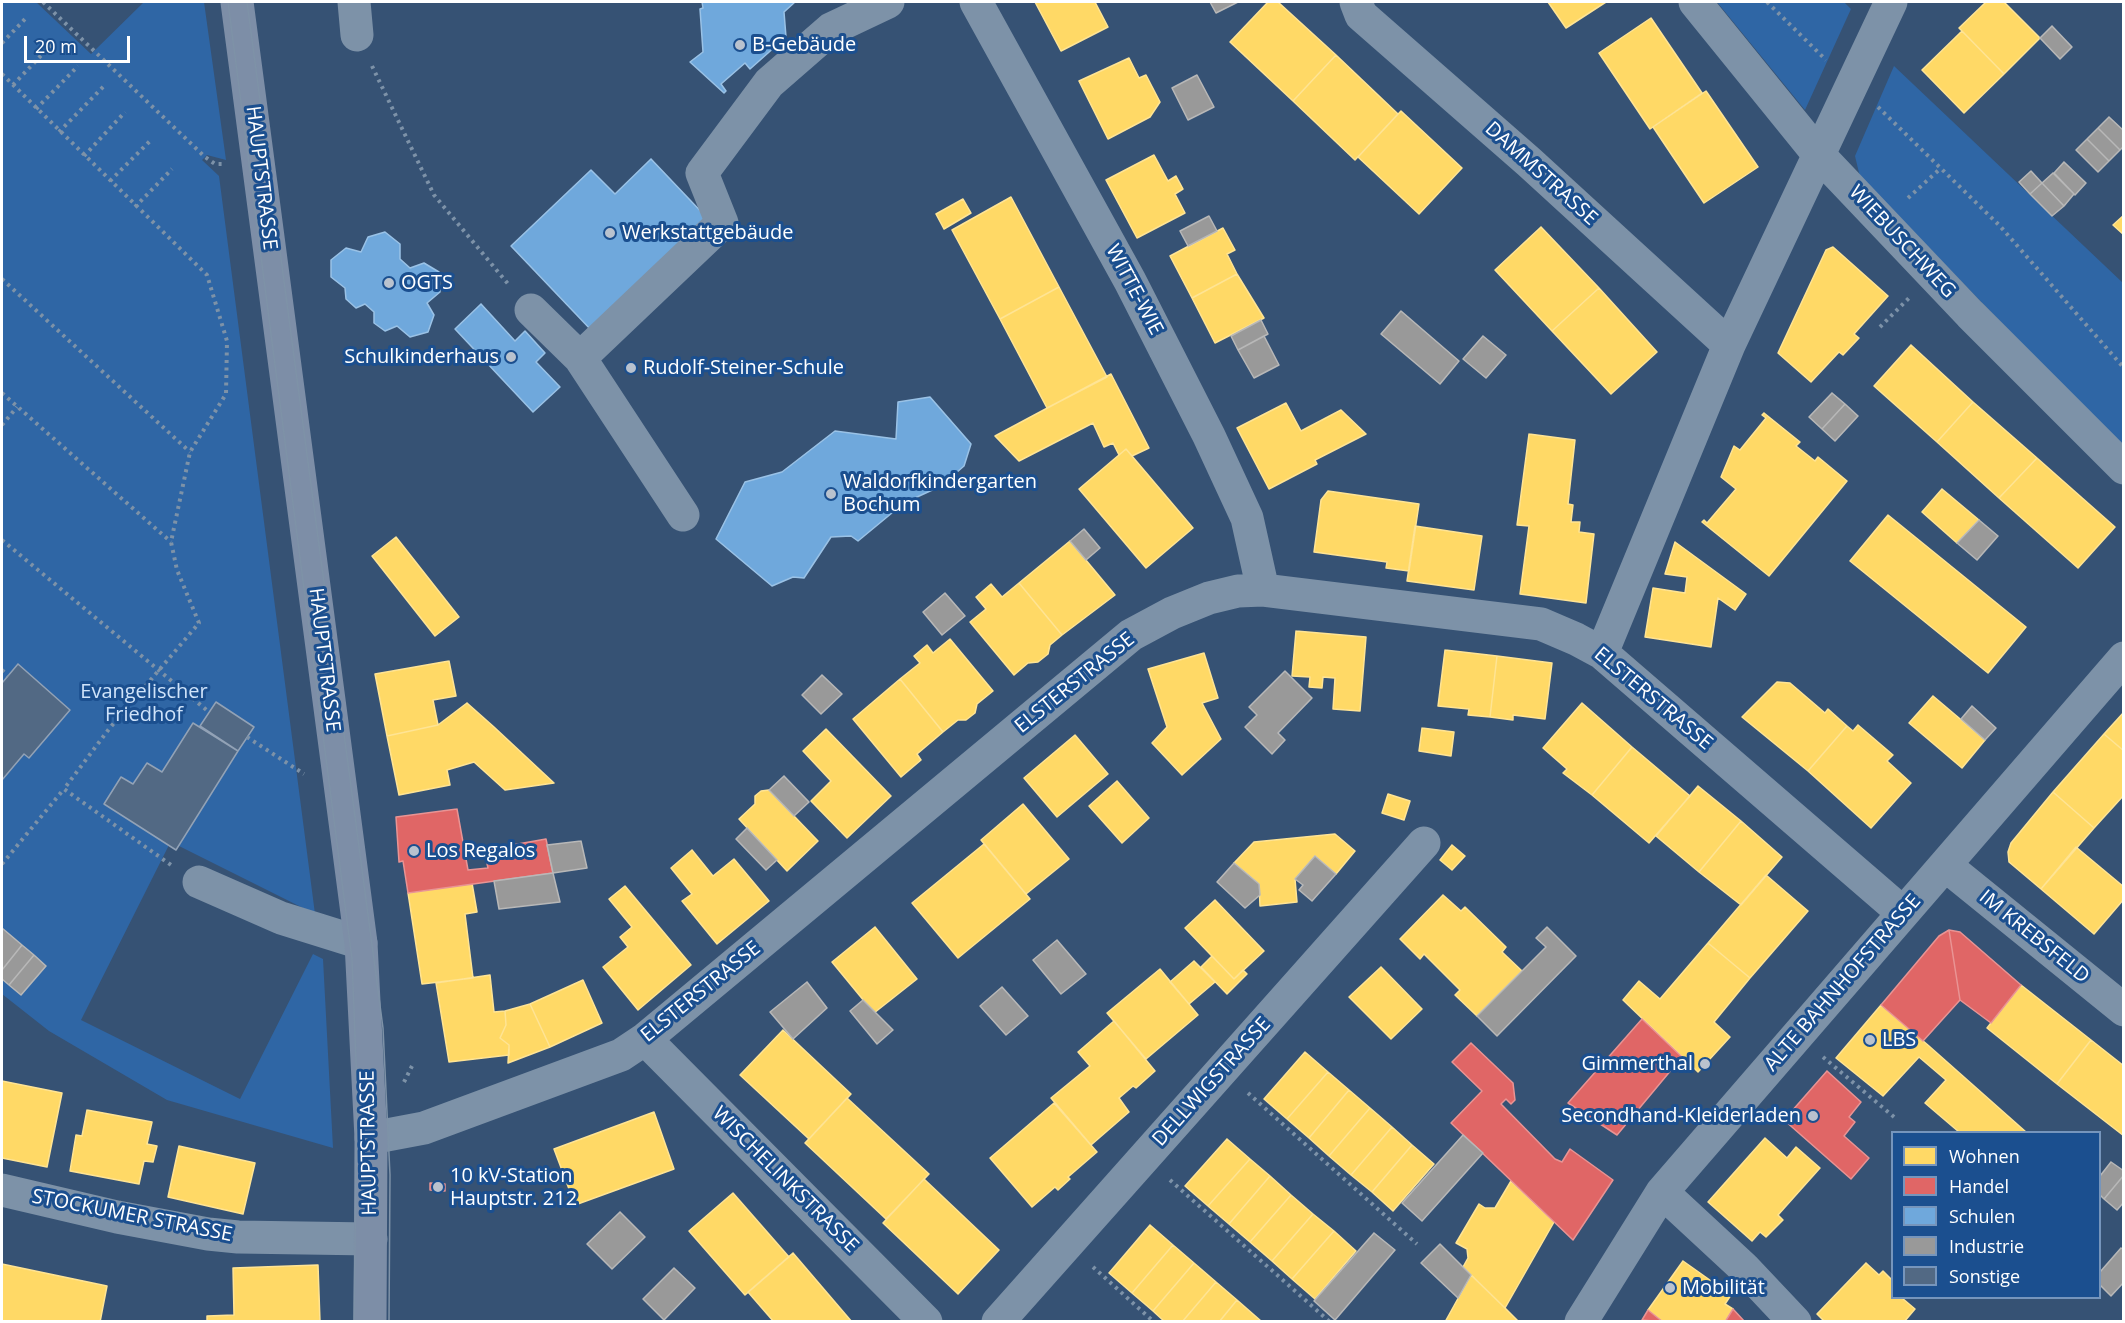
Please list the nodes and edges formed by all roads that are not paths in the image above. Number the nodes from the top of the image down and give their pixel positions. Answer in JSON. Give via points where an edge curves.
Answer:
{"nodes":[{"id":1,"x":237,"y":2,"type":"edge"},
{"id":2,"x":354,"y":2,"type":"edge"},
{"id":3,"x":888,"y":2,"type":"edge"},
{"id":4,"x":976,"y":2,"type":"edge"},
{"id":5,"x":1356,"y":2,"type":"edge"},
{"id":6,"x":1695,"y":2,"type":"edge"},
{"id":7,"x":1891,"y":2,"type":"edge"},
{"id":8,"x":357,"y":35,"type":"road end"},
{"id":9,"x":1820,"y":155,"type":"junction"},
{"id":10,"x":531,"y":310,"type":"road end"},
{"id":11,"x":1729,"y":345,"type":"junction"},
{"id":12,"x":580,"y":358,"type":"junction"},
{"id":13,"x":2124,"y":468,"type":"edge"},
{"id":14,"x":683,"y":515,"type":"dead end"},
{"id":15,"x":1263,"y":590,"type":"junction"},
{"id":16,"x":1602,"y":653,"type":"junction"},
{"id":17,"x":2124,"y":658,"type":"edge"},
{"id":18,"x":1424,"y":843,"type":"dead end"},
{"id":19,"x":1945,"y":865,"type":"junction"},
{"id":20,"x":199,"y":882,"type":"road end"},
{"id":21,"x":1903,"y":913,"type":"junction"},
{"id":22,"x":361,"y":943,"type":"junction"},
{"id":23,"x":2124,"y":1010,"type":"edge"},
{"id":24,"x":645,"y":1039,"type":"junction"},
{"id":25,"x":371,"y":1138,"type":"junction"},
{"id":26,"x":2,"y":1190,"type":"edge"},
{"id":27,"x":1662,"y":1192,"type":"junction"},
{"id":28,"x":371,"y":1239,"type":"junction"},
{"id":29,"x":370,"y":1322,"type":"edge"},
{"id":30,"x":926,"y":1322,"type":"edge"},
{"id":31,"x":999,"y":1322,"type":"edge"},
{"id":32,"x":1581,"y":1322,"type":"edge"},
{"id":33,"x":1796,"y":1322,"type":"edge"}],
"edges":[{"from":1,"to":22,"type":"main road","name":"HAUPTSTRASSE"},
{"from":2,"to":8,"type":"street"},
{"from":3,"to":12,"type":"street","via":[[831,29],[770,83],[702,173],[722,223]]},
{"from":4,"to":15,"type":"street","name":"WITTE-WIE","via":[[1130,281],[1209,436],[1247,518]]},
{"from":5,"to":11,"type":"street","name":"DAMMSTRASSE","via":[[1361,15]]},
{"from":6,"to":9,"type":"street","name":"WIEBUSCHWEG"},
{"from":7,"to":9,"type":"street"},
{"from":9,"to":11,"type":"street"},
{"from":9,"to":13,"type":"street","name":"WIEBUSCHWEG","via":[[1970,314]]},
{"from":10,"to":12,"type":"street"},
{"from":11,"to":16,"type":"street"},
{"from":12,"to":14,"type":"street"},
{"from":15,"to":16,"type":"street","name":"ELSTERSTRASSE","via":[[1541,624]]},
{"from":15,"to":24,"type":"street","name":"ELSTERSTRASSE","via":[[1209,598],[1131,635]]},
{"from":16,"to":21,"type":"street","name":"ELSTERSTRASSE"},
{"from":17,"to":19,"type":"street","name":"ALTE BAHNHOFSTRASSE"},
{"from":18,"to":31,"type":"street","name":"DELLWIGSTRASSE"},
{"from":19,"to":21,"type":"street","name":"ALTE BAHNHOFSTRASSE"},
{"from":19,"to":23,"type":"street","name":"IM KREBSFELD"},
{"from":20,"to":22,"type":"street","via":[[281,918]]},
{"from":21,"to":27,"type":"street","name":"ALTE BAHNHOFSTRASSE"},
{"from":22,"to":25,"type":"main road","name":"HAUPTSTRASSE"},
{"from":24,"to":25,"type":"street","name":"ELSTERSTRASSE","via":[[621,1055],[424,1128]]},
{"from":24,"to":30,"type":"street","name":"WISCHELINKSTRASSE"},
{"from":25,"to":28,"type":"main road","name":"HAUPTSTRASSE"},
{"from":26,"to":28,"type":"street","name":"STOCKUMER STRASSE","via":[[208,1234]]},
{"from":27,"to":32,"type":"street","name":"ALTE BAHNHOFSTRASSE"},
{"from":27,"to":33,"type":"street"},
{"from":28,"to":29,"type":"main road","name":"HAUPTSTRASSE"}]}
